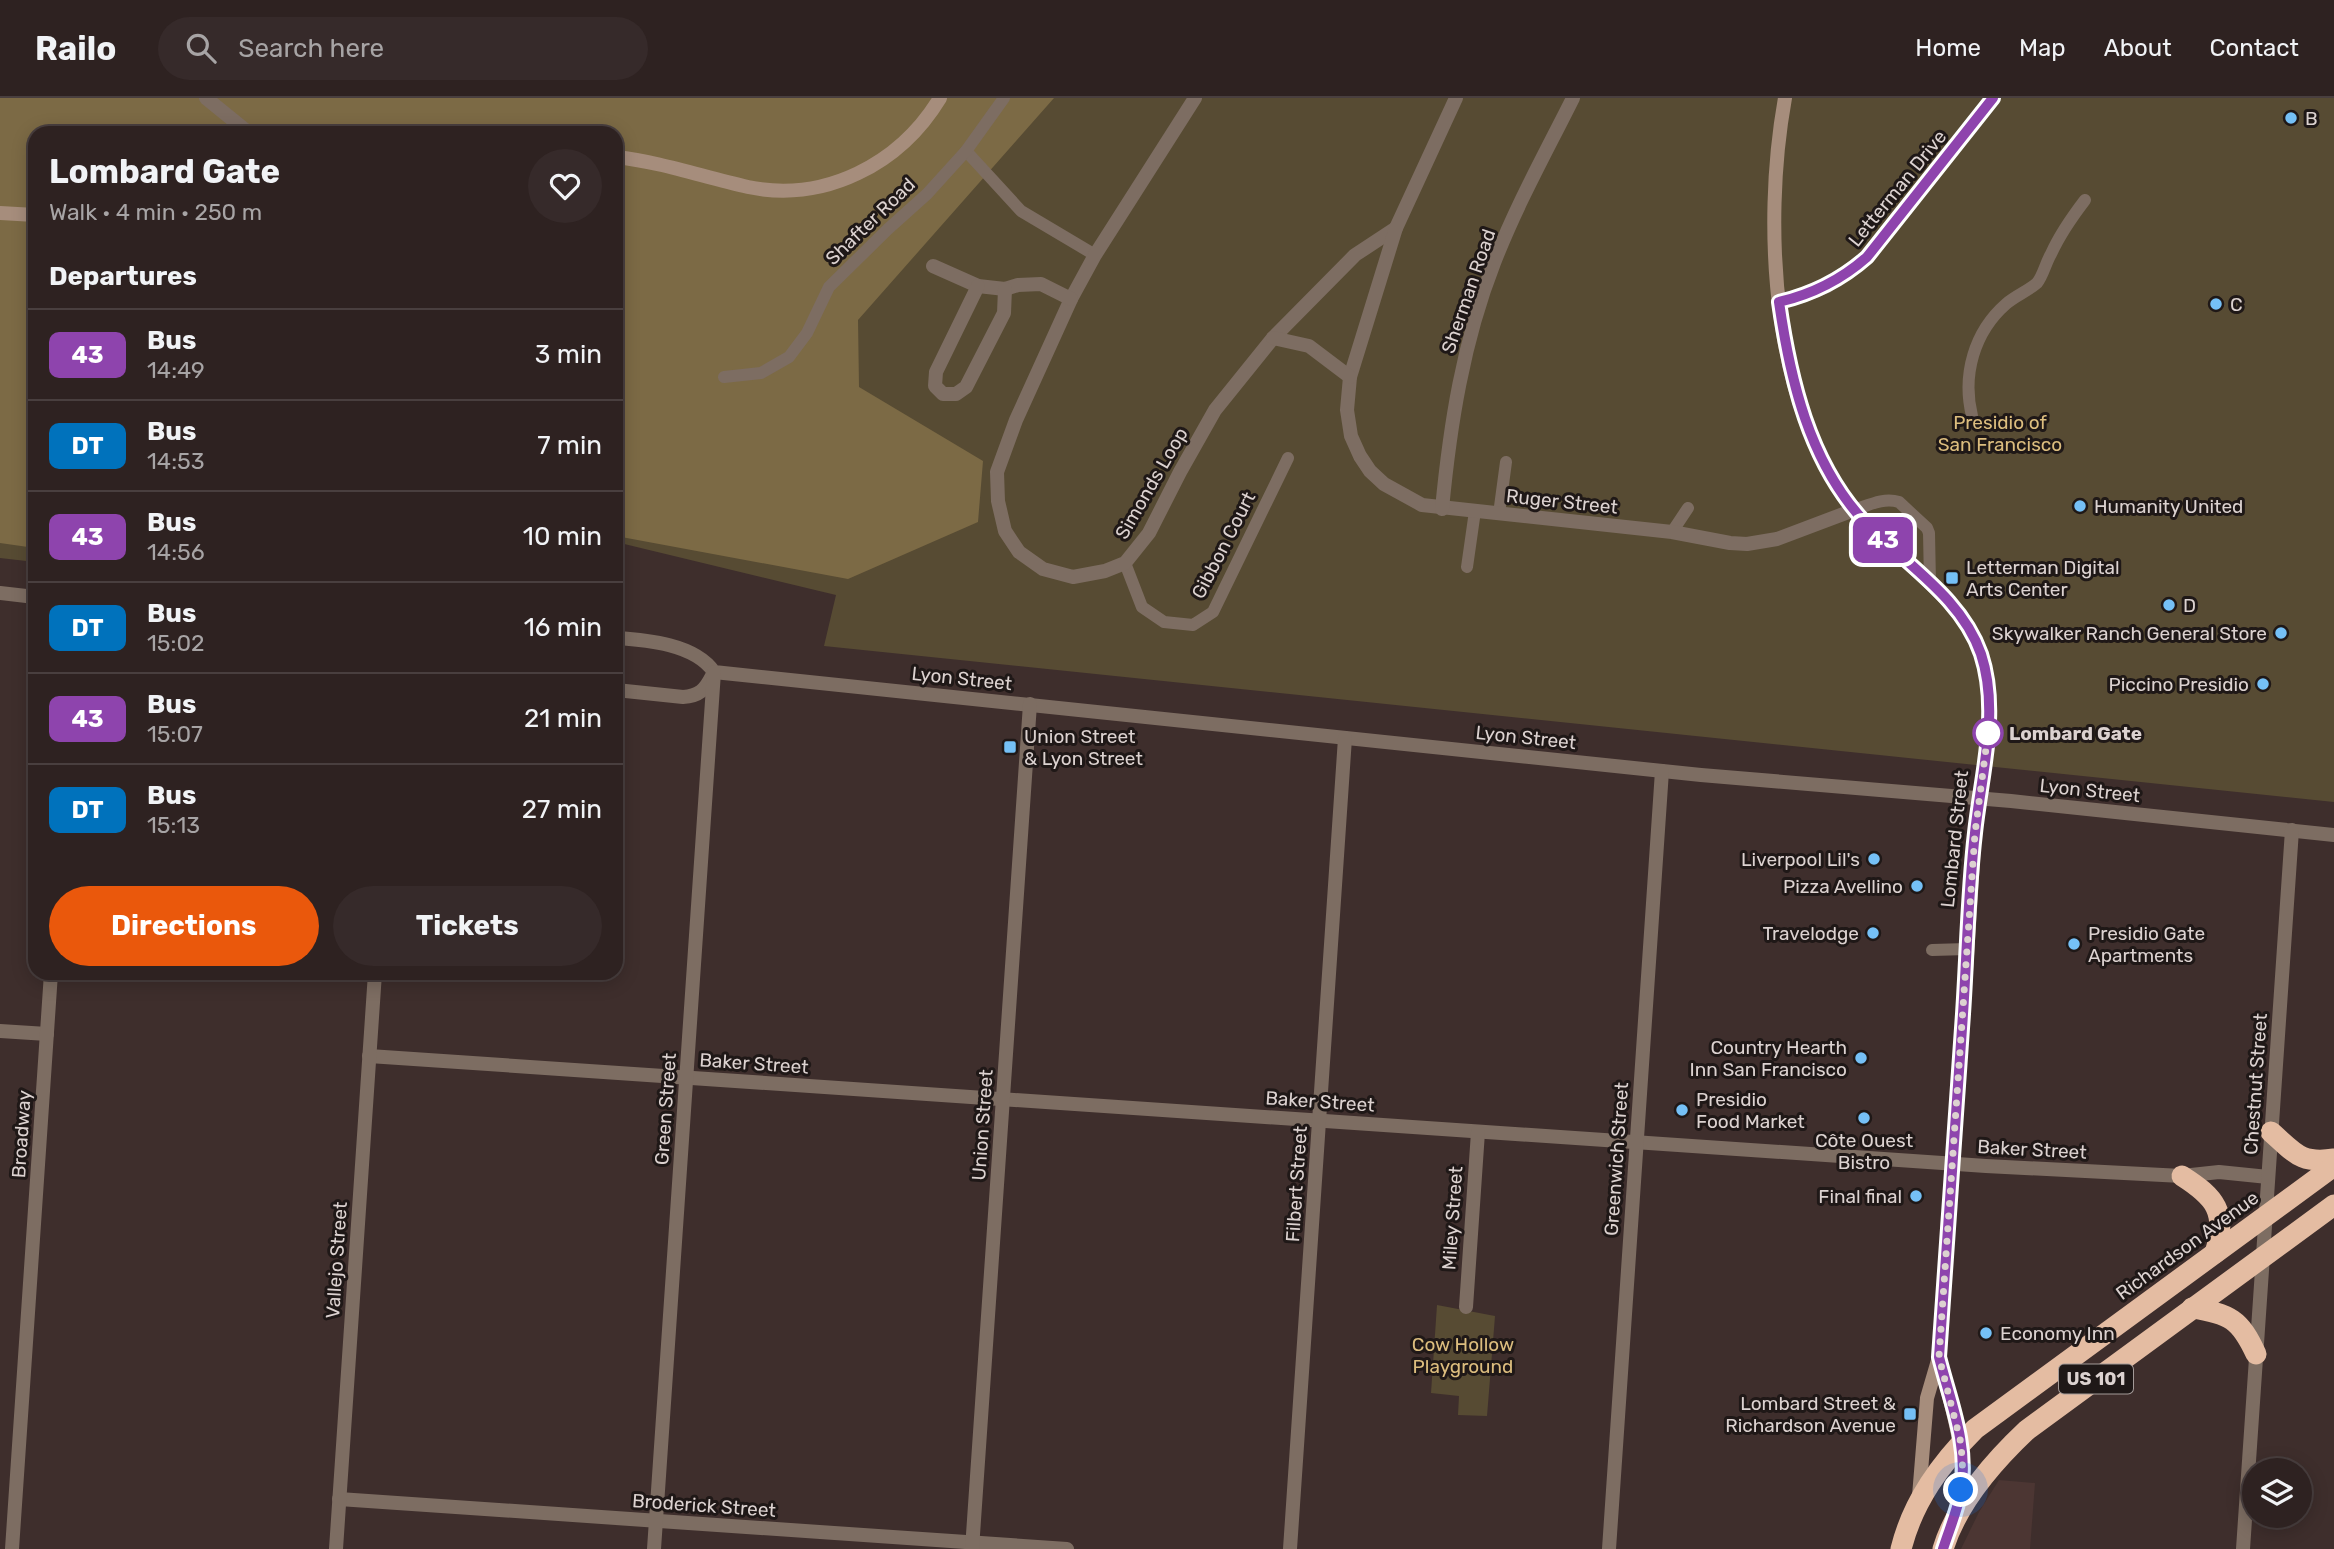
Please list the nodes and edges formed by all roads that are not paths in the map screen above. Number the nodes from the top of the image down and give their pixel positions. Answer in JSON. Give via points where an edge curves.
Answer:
{"nodes":[{"id":1,"x":206,"y":98,"type":"edge"},
{"id":2,"x":940,"y":98,"type":"edge"},
{"id":3,"x":1004,"y":98,"type":"edge"},
{"id":4,"x":1195,"y":98,"type":"edge"},
{"id":5,"x":1456,"y":98,"type":"edge"},
{"id":6,"x":1573,"y":98,"type":"edge"},
{"id":7,"x":1786,"y":98,"type":"edge"},
{"id":8,"x":1993,"y":98,"type":"edge"},
{"id":9,"x":240,"y":126,"type":"edge"},
{"id":10,"x":966,"y":151,"type":"junction"},
{"id":11,"x":623,"y":158,"type":"edge"},
{"id":12,"x":2085,"y":200,"type":"dead end"},
{"id":13,"x":0,"y":213,"type":"edge"},
{"id":14,"x":28,"y":215,"type":"edge"},
{"id":15,"x":1396,"y":228,"type":"junction"},
{"id":16,"x":1095,"y":255,"type":"junction"},
{"id":17,"x":933,"y":266,"type":"dead end"},
{"id":18,"x":978,"y":286,"type":"junction"},
{"id":19,"x":1006,"y":289,"type":"junction"},
{"id":20,"x":1072,"y":299,"type":"junction"},
{"id":21,"x":1779,"y":302,"type":"junction"},
{"id":22,"x":1273,"y":338,"type":"junction"},
{"id":23,"x":724,"y":377,"type":"dead end"},
{"id":24,"x":1350,"y":377,"type":"junction"},
{"id":25,"x":1972,"y":416,"type":"dead end"},
{"id":26,"x":1289,"y":458,"type":"dead end"},
{"id":27,"x":1506,"y":462,"type":"dead end"},
{"id":28,"x":1688,"y":508,"type":"dead end"},
{"id":29,"x":1442,"y":509,"type":"junction"},
{"id":30,"x":1854,"y":510,"type":"junction"},
{"id":31,"x":1475,"y":511,"type":"junction"},
{"id":32,"x":1499,"y":514,"type":"junction"},
{"id":33,"x":1672,"y":532,"type":"junction"},
{"id":34,"x":1125,"y":563,"type":"junction"},
{"id":35,"x":1467,"y":567,"type":"dead end"},
{"id":36,"x":1930,"y":583,"type":"junction"},
{"id":37,"x":0,"y":593,"type":"edge"},
{"id":38,"x":28,"y":596,"type":"edge"},
{"id":39,"x":623,"y":639,"type":"edge"},
{"id":40,"x":714,"y":672,"type":"junction"},
{"id":41,"x":623,"y":691,"type":"edge"},
{"id":42,"x":1030,"y":704,"type":"junction"},
{"id":43,"x":1345,"y":738,"type":"junction"},
{"id":44,"x":1662,"y":771,"type":"junction"},
{"id":45,"x":1980,"y":799,"type":"junction"},
{"id":46,"x":2292,"y":830,"type":"junction"},
{"id":47,"x":2334,"y":835,"type":"edge"},
{"id":48,"x":1967,"y":949,"type":"junction"},
{"id":49,"x":1932,"y":950,"type":"dead end"},
{"id":50,"x":51,"y":980,"type":"edge"},
{"id":51,"x":374,"y":980,"type":"edge"},
{"id":52,"x":0,"y":1031,"type":"edge"},
{"id":53,"x":47,"y":1034,"type":"junction"},
{"id":54,"x":369,"y":1056,"type":"junction"},
{"id":55,"x":686,"y":1078,"type":"junction"},
{"id":56,"x":1003,"y":1099,"type":"junction"},
{"id":57,"x":1319,"y":1121,"type":"junction"},
{"id":58,"x":1478,"y":1132,"type":"junction"},
{"id":59,"x":2271,"y":1132,"type":"junction"},
{"id":60,"x":1636,"y":1142,"type":"junction"},
{"id":61,"x":2334,"y":1158,"type":"edge"},
{"id":62,"x":1952,"y":1163,"type":"junction"},
{"id":63,"x":2334,"y":1166,"type":"edge"},
{"id":64,"x":2182,"y":1176,"type":"junction"},
{"id":65,"x":2268,"y":1177,"type":"junction"},
{"id":66,"x":2334,"y":1205,"type":"edge"},
{"id":67,"x":2266,"y":1216,"type":"junction"},
{"id":68,"x":2215,"y":1253,"type":"junction"},
{"id":69,"x":2263,"y":1258,"type":"junction"},
{"id":70,"x":1466,"y":1307,"type":"dead end"},
{"id":71,"x":2192,"y":1308,"type":"junction"},
{"id":72,"x":2256,"y":1354,"type":"junction"},
{"id":73,"x":1939,"y":1357,"type":"junction"},
{"id":74,"x":1961,"y":1443,"type":"junction"},
{"id":75,"x":0,"y":1476,"type":"edge"},
{"id":76,"x":17,"y":1477,"type":"junction"},
{"id":77,"x":339,"y":1499,"type":"junction"},
{"id":78,"x":1917,"y":1504,"type":"junction"},
{"id":79,"x":656,"y":1521,"type":"junction"},
{"id":80,"x":1953,"y":1525,"type":"junction"},
{"id":81,"x":972,"y":1546,"type":"edge"},
{"id":82,"x":12,"y":1549,"type":"edge"},
{"id":83,"x":335,"y":1549,"type":"edge"},
{"id":84,"x":654,"y":1549,"type":"edge"},
{"id":85,"x":1067,"y":1549,"type":"edge"},
{"id":86,"x":1290,"y":1549,"type":"edge"},
{"id":87,"x":1609,"y":1549,"type":"edge"},
{"id":88,"x":1901,"y":1549,"type":"edge"},
{"id":89,"x":1943,"y":1549,"type":"edge"},
{"id":90,"x":2243,"y":1549,"type":"edge"}],
"edges":[{"from":1,"to":9,"type":"street"},
{"from":2,"to":11,"type":"street","via":[[900,148],[860,173],[817,188],[749,187]]},
{"from":3,"to":10,"type":"lane","name":"Shafter Road"},
{"from":4,"to":16,"type":"street","name":"Simonds Loop"},
{"from":5,"to":15,"type":"street"},
{"from":6,"to":29,"type":"street","name":"Sherman Road","via":[[1494,262],[1474,324],[1449,436]]},
{"from":7,"to":21,"type":"street","name":"Lombard Street","via":[[1774,209]]},
{"from":8,"to":21,"type":"street","name":"Letterman Drive","via":[[1867,257],[1827,286]]},
{"from":10,"to":16,"type":"lane","via":[[1021,211]]},
{"from":10,"to":23,"type":"lane","name":"Shafter Road","via":[[829,287],[807,333],[789,356],[761,373]]},
{"from":12,"to":25,"type":"lane","via":[[2060,236],[2038,282],[2007,303],[1984,330],[1969,377]]},
{"from":13,"to":14,"type":"street"},
{"from":15,"to":22,"type":"street","name":"Simonds Loop","via":[[1355,255]]},
{"from":15,"to":24,"type":"street","name":"Ruger Street"},
{"from":16,"to":20,"type":"street","name":"Simonds Loop"},
{"from":17,"to":18,"type":"street"},
{"from":18,"to":19,"type":"street"},
{"from":18,"to":19,"type":"street","via":[[936,372],[935,386],[943,394],[956,394],[966,387],[1004,313]]},
{"from":19,"to":20,"type":"street","via":[[1041,284]]},
{"from":20,"to":34,"type":"street","name":"Simonds Loop","via":[[997,472],[998,501],[1005,531],[1019,552],[1043,569],[1073,577]]},
{"from":21,"to":30,"type":"street","name":"Lombard Street","via":[[1805,419],[1826,468]]},
{"from":22,"to":24,"type":"street","via":[[1309,346]]},
{"from":22,"to":34,"type":"street","name":"Simonds Loop","via":[[1216,410],[1149,533]]},
{"from":24,"to":29,"type":"street","name":"Ruger Street","via":[[1347,410],[1360,456],[1384,484],[1422,505]]},
{"from":26,"to":34,"type":"lane","name":"Gibbon Court","via":[[1213,612],[1193,625],[1164,622],[1142,607]]},
{"from":27,"to":32,"type":"lane"},
{"from":28,"to":33,"type":"lane"},
{"from":29,"to":31,"type":"street","name":"Ruger Street"},
{"from":30,"to":33,"type":"street","name":"Ruger Street","via":[[1762,542],[1730,542]]},
{"from":30,"to":36,"type":"street","name":"Lombard Street"},
{"from":30,"to":36,"type":"lane","via":[[1894,500],[1927,528]]},
{"from":31,"to":32,"type":"street","name":"Ruger Street"},
{"from":31,"to":35,"type":"lane"},
{"from":32,"to":33,"type":"street","name":"Ruger Street"},
{"from":36,"to":45,"type":"street","name":"Lombard Street","via":[[1966,624],[1986,673],[1987,738]]},
{"from":37,"to":38,"type":"street"},
{"from":39,"to":40,"type":"street","via":[[680,649],[702,658]]},
{"from":40,"to":41,"type":"street","via":[[701,693],[692,697]]},
{"from":40,"to":42,"type":"street","name":"Lyon Street"},
{"from":40,"to":55,"type":"street","name":"Green Street"},
{"from":42,"to":43,"type":"street","name":"Lyon Street"},
{"from":42,"to":56,"type":"street","name":"Union Street"},
{"from":43,"to":44,"type":"street","name":"Lyon Street"},
{"from":43,"to":57,"type":"street","name":"Filbert Street"},
{"from":44,"to":45,"type":"street","name":"Lyon Street"},
{"from":44,"to":60,"type":"street","name":"Greenwich Street"},
{"from":45,"to":46,"type":"street","name":"Lyon Street"},
{"from":45,"to":48,"type":"street","name":"Lombard Street"},
{"from":46,"to":47,"type":"street","name":"Lyon Street"},
{"from":46,"to":59,"type":"street","name":"Chestnut Street"},
{"from":48,"to":49,"type":"lane"},
{"from":48,"to":62,"type":"street","name":"Lombard Street"},
{"from":50,"to":53,"type":"street","name":"Broadway"},
{"from":51,"to":54,"type":"street","name":"Vallejo Street"},
{"from":52,"to":53,"type":"street"},
{"from":53,"to":76,"type":"street","name":"Broadway"},
{"from":54,"to":55,"type":"street","name":"Baker Street"},
{"from":54,"to":77,"type":"street","name":"Vallejo Street"},
{"from":55,"to":56,"type":"street","name":"Baker Street"},
{"from":55,"to":79,"type":"street","name":"Green Street"},
{"from":56,"to":57,"type":"street","name":"Baker Street"},
{"from":56,"to":81,"type":"street","name":"Union Street"},
{"from":57,"to":58,"type":"street","name":"Baker Street"},
{"from":57,"to":86,"type":"street","name":"Filbert Street"},
{"from":58,"to":60,"type":"street","name":"Baker Street"},
{"from":58,"to":70,"type":"street","name":"Miley Street"},
{"from":59,"to":61,"type":"highway","via":[[2303,1159]]},
{"from":59,"to":65,"type":"street","name":"Chestnut Street"},
{"from":60,"to":62,"type":"street","name":"Baker Street"},
{"from":60,"to":87,"type":"street","name":"Greenwich Street"},
{"from":62,"to":64,"type":"street","name":"Baker Street"},
{"from":62,"to":73,"type":"street","name":"Lombard Street"},
{"from":63,"to":67,"type":"highway","name":"Richardson Avenue","number":"US 101"},
{"from":64,"to":65,"type":"street","name":"Baker Street","via":[[2219,1172]]},
{"from":64,"to":68,"type":"highway","via":[[2203,1189],[2216,1207],[2220,1228]]},
{"from":65,"to":67,"type":"street","name":"Chestnut Street"},
{"from":66,"to":69,"type":"highway","number":"US 101"},
{"from":67,"to":68,"type":"highway","name":"Richardson Avenue","number":"US 101"},
{"from":67,"to":69,"type":"street","name":"Chestnut Street"},
{"from":68,"to":74,"type":"highway","name":"Richardson Avenue","number":"US 101"},
{"from":69,"to":71,"type":"highway","number":"US 101"},
{"from":69,"to":72,"type":"street","name":"Chestnut Street"},
{"from":71,"to":72,"type":"highway","via":[[2232,1320],[2245,1330]]},
{"from":71,"to":80,"type":"highway","number":"US 101","via":[[2027,1430],[1990,1469]]},
{"from":72,"to":90,"type":"street","name":"Chestnut Street"},
{"from":73,"to":74,"type":"street","name":"Lombard Street"},
{"from":73,"to":78,"type":"street","name":"Lombard Street","via":[[1927,1398]]},
{"from":74,"to":78,"type":"highway","name":"Richardson Avenue","number":"US 101"},
{"from":74,"to":80,"type":"street","name":"Lombard Street","via":[[1963,1475]]},
{"from":75,"to":76,"type":"street"},
{"from":76,"to":82,"type":"street","name":"Broadway"},
{"from":77,"to":79,"type":"street","name":"Broderick Street"},
{"from":77,"to":83,"type":"street","name":"Vallejo Street"},
{"from":78,"to":88,"type":"highway","name":"Lombard Street","number":"US 101"},
{"from":79,"to":81,"type":"street","name":"Broderick Street"},
{"from":79,"to":84,"type":"street","name":"Green Street"},
{"from":80,"to":89,"type":"highway","name":"Lombard Street","number":"US 101"},
{"from":81,"to":85,"type":"street","name":"Broderick Street"}]}
